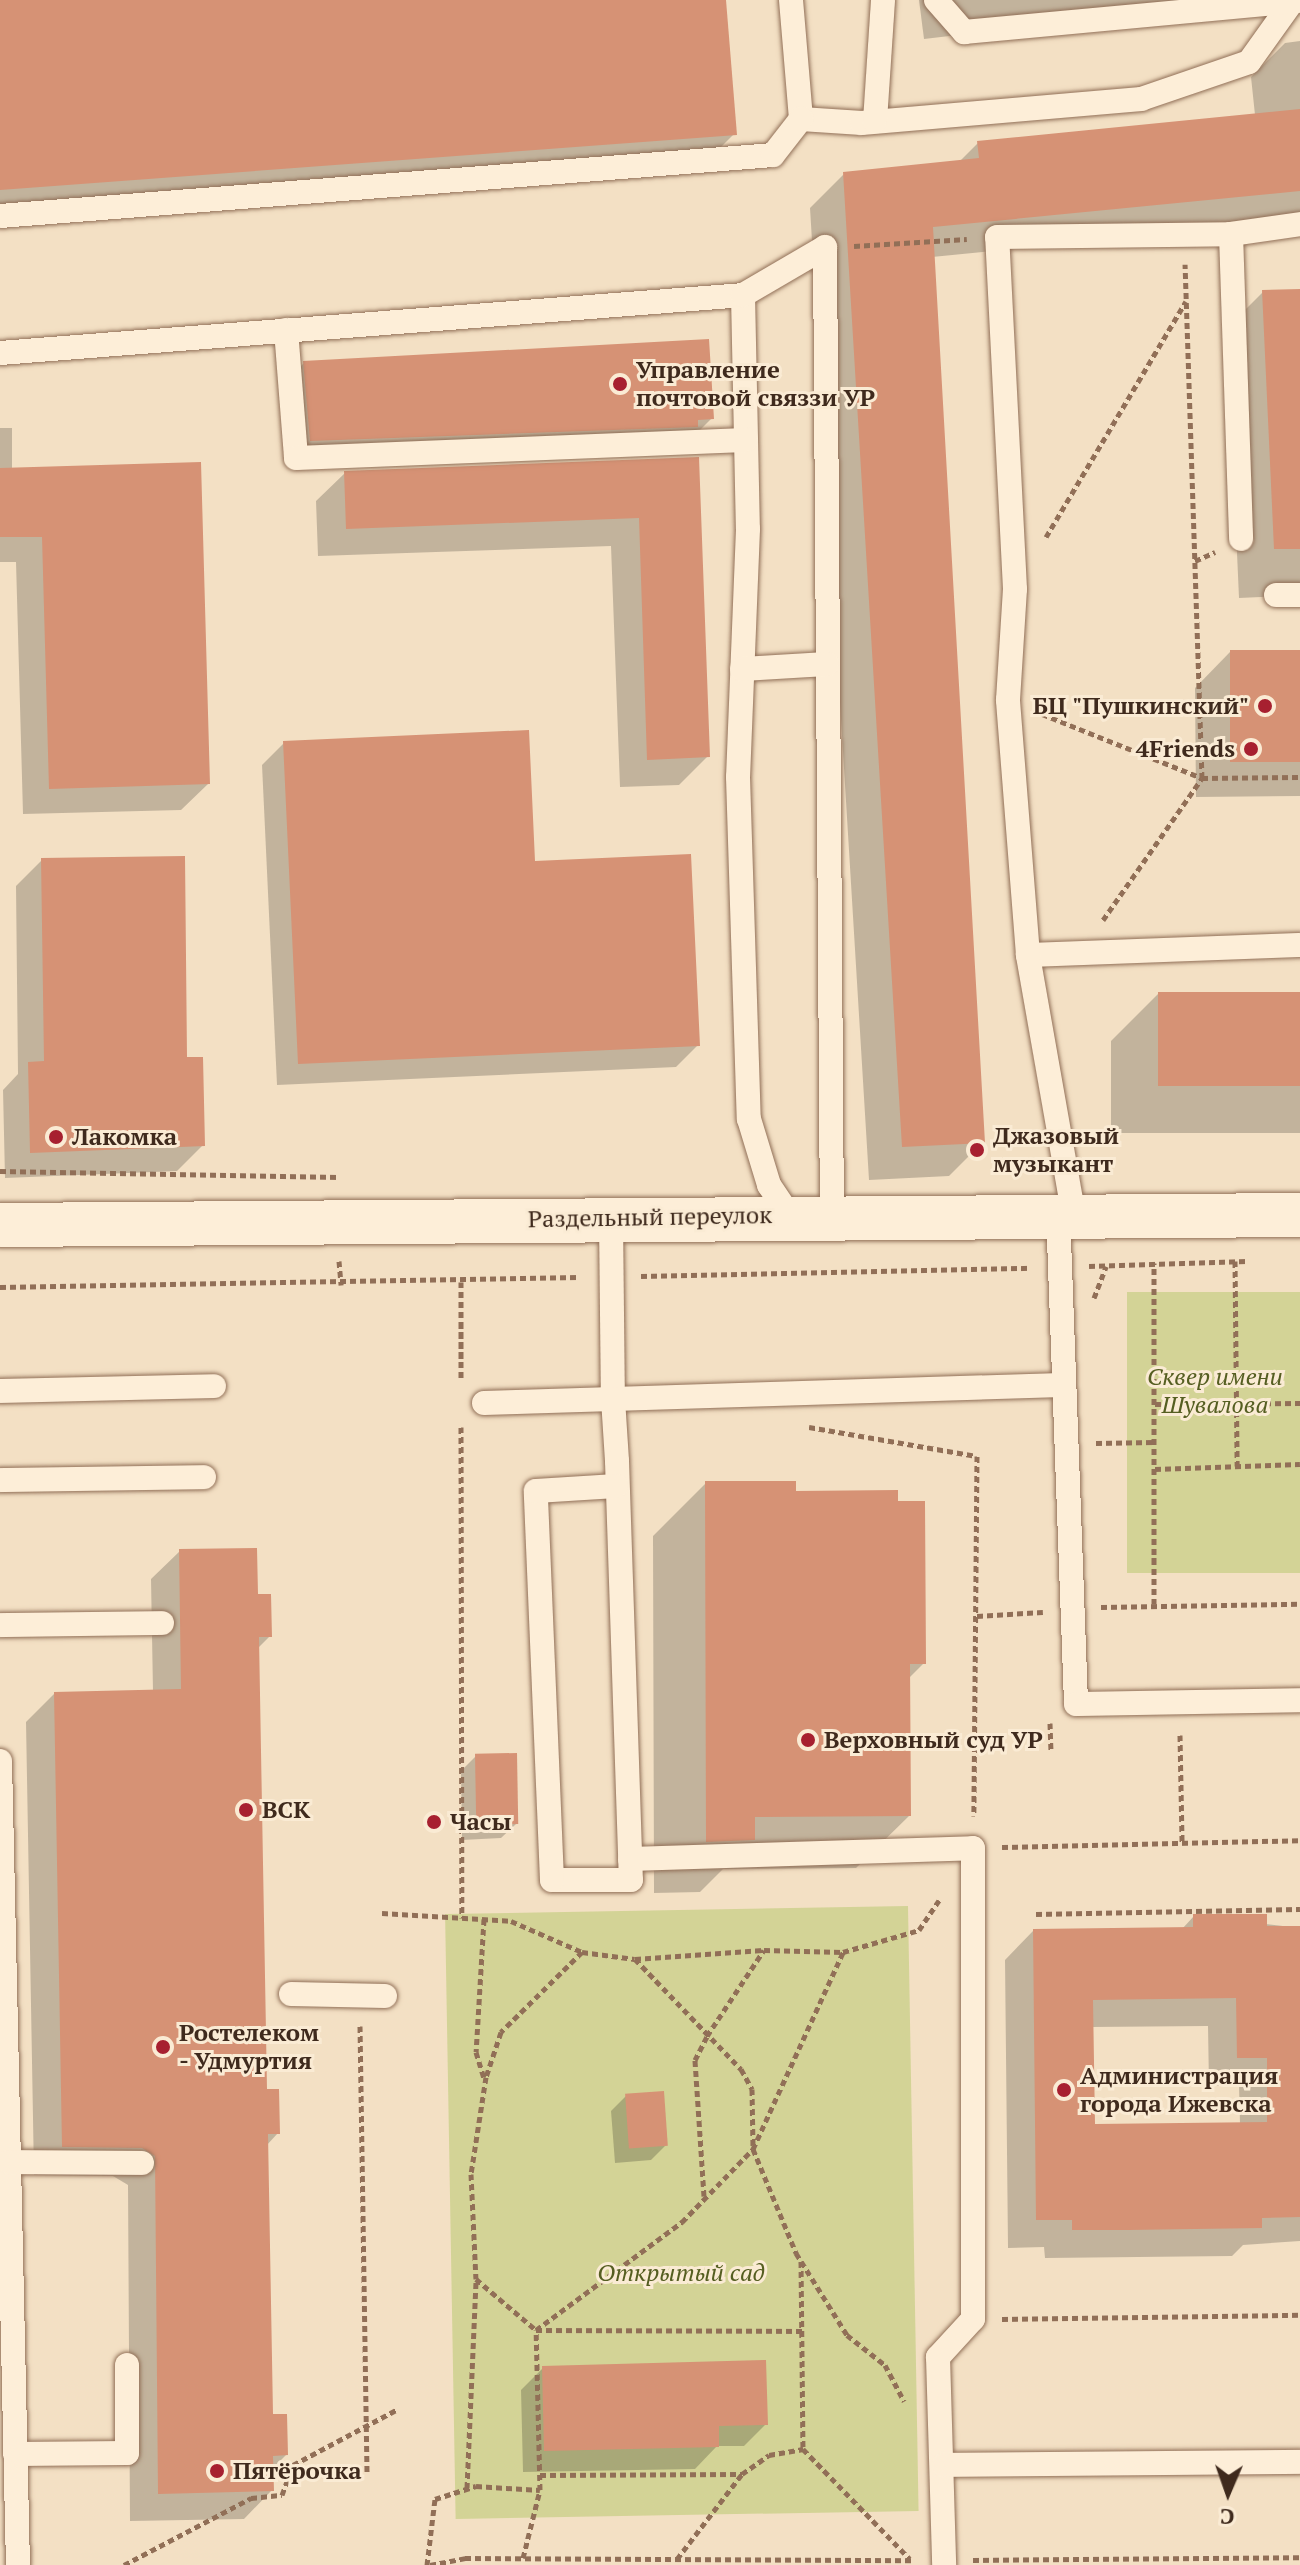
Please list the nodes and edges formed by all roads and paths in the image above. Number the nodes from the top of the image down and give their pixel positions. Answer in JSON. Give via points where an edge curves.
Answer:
{"nodes":[{"id":1,"x":791,"y":0,"type":"edge"},
{"id":2,"x":883,"y":0,"type":"edge"},
{"id":3,"x":936,"y":0,"type":"edge"},
{"id":4,"x":1296,"y":1,"type":"edge"},
{"id":5,"x":801,"y":119,"type":"junction"},
{"id":6,"x":875,"y":121,"type":"junction"},
{"id":7,"x":0,"y":216,"type":"edge"},
{"id":8,"x":1300,"y":224,"type":"edge"},
{"id":9,"x":1231,"y":234,"type":"junction"},
{"id":10,"x":997,"y":237,"type":"junction"},
{"id":11,"x":825,"y":247,"type":"junction"},
{"id":12,"x":743,"y":295,"type":"junction"},
{"id":13,"x":1186,"y":301,"type":"junction"},
{"id":14,"x":286,"y":330,"type":"junction"},
{"id":15,"x":0,"y":353,"type":"edge"},
{"id":16,"x":746,"y":440,"type":"junction"},
{"id":17,"x":1241,"y":539,"type":"dead end"},
{"id":18,"x":1015,"y":589,"type":"junction"},
{"id":19,"x":827,"y":664,"type":"junction"},
{"id":20,"x":742,"y":669,"type":"junction"},
{"id":21,"x":1008,"y":700,"type":"junction"},
{"id":22,"x":1300,"y":777,"type":"edge"},
{"id":23,"x":1202,"y":778,"type":"junction"},
{"id":24,"x":1300,"y":945,"type":"edge"},
{"id":25,"x":1080,"y":953,"type":"junction"},
{"id":26,"x":1028,"y":955,"type":"junction"},
{"id":27,"x":1066,"y":1212,"type":"junction"},
{"id":28,"x":789,"y":1215,"type":"junction"},
{"id":29,"x":832,"y":1215,"type":"junction"},
{"id":30,"x":1300,"y":1215,"type":"edge"},
{"id":31,"x":611,"y":1218,"type":"junction"},
{"id":32,"x":0,"y":1225,"type":"edge"},
{"id":33,"x":1235,"y":1261,"type":"junction"},
{"id":34,"x":1261,"y":1261,"type":"dead end"},
{"id":35,"x":1154,"y":1263,"type":"junction"},
{"id":36,"x":1059,"y":1268,"type":"junction"},
{"id":37,"x":612,"y":1276,"type":"junction"},
{"id":38,"x":461,"y":1282,"type":"junction"},
{"id":39,"x":0,"y":1287,"type":"edge"},
{"id":40,"x":1062,"y":1385,"type":"junction"},
{"id":41,"x":214,"y":1386,"type":"dead end"},
{"id":42,"x":461,"y":1387,"type":"dead end"},
{"id":43,"x":0,"y":1391,"type":"edge"},
{"id":44,"x":776,"y":1396,"type":"junction"},
{"id":45,"x":613,"y":1399,"type":"junction"},
{"id":46,"x":484,"y":1403,"type":"dead end"},
{"id":47,"x":1237,"y":1403,"type":"junction"},
{"id":48,"x":1300,"y":1403,"type":"edge"},
{"id":49,"x":1155,"y":1404,"type":"junction"},
{"id":50,"x":461,"y":1418,"type":"dead end"},
{"id":51,"x":1155,"y":1442,"type":"junction"},
{"id":52,"x":1064,"y":1443,"type":"junction"},
{"id":53,"x":1300,"y":1464,"type":"edge"},
{"id":54,"x":1237,"y":1466,"type":"junction"},
{"id":55,"x":1155,"y":1469,"type":"junction"},
{"id":56,"x":204,"y":1477,"type":"dead end"},
{"id":57,"x":0,"y":1480,"type":"edge"},
{"id":58,"x":616,"y":1486,"type":"junction"},
{"id":59,"x":1047,"y":1596,"type":"dead end"},
{"id":60,"x":1154,"y":1604,"type":"junction"},
{"id":61,"x":1300,"y":1604,"type":"edge"},
{"id":62,"x":1059,"y":1610,"type":"junction"},
{"id":63,"x":977,"y":1616,"type":"junction"},
{"id":64,"x":162,"y":1623,"type":"dead end"},
{"id":65,"x":0,"y":1625,"type":"edge"},
{"id":66,"x":1048,"y":1627,"type":"dead end"},
{"id":67,"x":1300,"y":1700,"type":"edge"},
{"id":68,"x":1179,"y":1703,"type":"junction"},
{"id":69,"x":1050,"y":1719,"type":"dead end"},
{"id":70,"x":1051,"y":1750,"type":"dead end"},
{"id":71,"x":0,"y":1761,"type":"edge"},
{"id":72,"x":1300,"y":1840,"type":"edge"},
{"id":73,"x":1182,"y":1842,"type":"junction"},
{"id":74,"x":973,"y":1848,"type":"junction"},
{"id":75,"x":630,"y":1859,"type":"junction"},
{"id":76,"x":1300,"y":1909,"type":"edge"},
{"id":77,"x":382,"y":1913,"type":"dead end"},
{"id":78,"x":1036,"y":1914,"type":"dead end"},
{"id":79,"x":462,"y":1918,"type":"junction"},
{"id":80,"x":484,"y":1919,"type":"junction"},
{"id":81,"x":764,"y":1950,"type":"junction"},
{"id":82,"x":582,"y":1952,"type":"junction"},
{"id":83,"x":843,"y":1952,"type":"junction"},
{"id":84,"x":635,"y":1959,"type":"junction"},
{"id":85,"x":291,"y":1994,"type":"dead end"},
{"id":86,"x":385,"y":1996,"type":"dead end"},
{"id":87,"x":347,"y":2026,"type":"dead end"},
{"id":88,"x":707,"y":2036,"type":"junction"},
{"id":89,"x":486,"y":2081,"type":"junction"},
{"id":90,"x":753,"y":2149,"type":"junction"},
{"id":91,"x":9,"y":2162,"type":"junction"},
{"id":92,"x":142,"y":2163,"type":"dead end"},
{"id":93,"x":705,"y":2197,"type":"junction"},
{"id":94,"x":801,"y":2261,"type":"junction"},
{"id":95,"x":476,"y":2279,"type":"junction"},
{"id":96,"x":1300,"y":2315,"type":"edge"},
{"id":97,"x":973,"y":2319,"type":"junction"},
{"id":98,"x":536,"y":2330,"type":"junction"},
{"id":99,"x":802,"y":2331,"type":"junction"},
{"id":100,"x":127,"y":2365,"type":"dead end"},
{"id":101,"x":398,"y":2409,"type":"dead end"},
{"id":102,"x":906,"y":2411,"type":"dead end"},
{"id":103,"x":365,"y":2427,"type":"junction"},
{"id":104,"x":803,"y":2449,"type":"junction"},
{"id":105,"x":15,"y":2454,"type":"junction"},
{"id":106,"x":1300,"y":2462,"type":"edge"},
{"id":107,"x":944,"y":2465,"type":"junction"},
{"id":108,"x":367,"y":2472,"type":"dead end"},
{"id":109,"x":742,"y":2474,"type":"junction"},
{"id":110,"x":540,"y":2475,"type":"junction"},
{"id":111,"x":467,"y":2488,"type":"junction"},
{"id":112,"x":540,"y":2490,"type":"junction"},
{"id":113,"x":1300,"y":2557,"type":"edge"},
{"id":114,"x":523,"y":2558,"type":"junction"},
{"id":115,"x":677,"y":2559,"type":"junction"},
{"id":116,"x":911,"y":2560,"type":"junction"},
{"id":117,"x":944,"y":2563,"type":"edge"},
{"id":118,"x":18,"y":2565,"type":"edge"},
{"id":119,"x":124,"y":2565,"type":"edge"},
{"id":120,"x":428,"y":2565,"type":"edge"}],
"edges":[{"from":1,"to":5,"type":"lane"},
{"from":2,"to":6,"type":"lane"},
{"from":3,"to":4,"type":"lane","via":[[964,32]]},
{"from":4,"to":6,"type":"lane","via":[[1249,62],[1141,99]]},
{"from":5,"to":6,"type":"lane"},
{"from":5,"to":7,"type":"lane","via":[[773,155]]},
{"from":8,"to":9,"type":"lane"},
{"from":9,"to":10,"type":"lane"},
{"from":9,"to":13,"type":"path","via":[[1185,259]]},
{"from":9,"to":17,"type":"lane"},
{"from":10,"to":11,"type":"path"},
{"from":10,"to":18,"type":"lane"},
{"from":11,"to":12,"type":"lane"},
{"from":11,"to":19,"type":"lane"},
{"from":12,"to":14,"type":"lane"},
{"from":12,"to":16,"type":"lane"},
{"from":13,"to":18,"type":"path"},
{"from":13,"to":23,"type":"path"},
{"from":14,"to":15,"type":"lane"},
{"from":14,"to":16,"type":"lane","via":[[296,458]]},
{"from":16,"to":20,"type":"lane"},
{"from":18,"to":21,"type":"lane"},
{"from":19,"to":20,"type":"lane"},
{"from":19,"to":29,"type":"lane"},
{"from":20,"to":28,"type":"lane","via":[[738,777],[749,1119],[769,1185]]},
{"from":21,"to":23,"type":"path"},
{"from":21,"to":26,"type":"lane"},
{"from":22,"to":23,"type":"path"},
{"from":23,"to":25,"type":"path"},
{"from":24,"to":25,"type":"lane"},
{"from":25,"to":26,"type":"lane"},
{"from":26,"to":27,"type":"lane"},
{"from":27,"to":29,"type":"street","name":"Раздельный переулок"},
{"from":27,"to":30,"type":"street","name":"Раздельный переулок"},
{"from":27,"to":36,"type":"lane"},
{"from":28,"to":29,"type":"street","name":"Раздельный переулок"},
{"from":28,"to":31,"type":"street","name":"Раздельный переулок"},
{"from":31,"to":32,"type":"street","name":"Раздельный переулок"},
{"from":31,"to":37,"type":"lane"},
{"from":33,"to":34,"type":"path"},
{"from":33,"to":35,"type":"path"},
{"from":33,"to":47,"type":"path"},
{"from":35,"to":36,"type":"path"},
{"from":35,"to":49,"type":"path"},
{"from":36,"to":37,"type":"path"},
{"from":36,"to":40,"type":"lane"},
{"from":37,"to":38,"type":"path"},
{"from":37,"to":45,"type":"lane"},
{"from":38,"to":39,"type":"path"},
{"from":38,"to":42,"type":"path"},
{"from":40,"to":44,"type":"lane"},
{"from":40,"to":52,"type":"lane"},
{"from":41,"to":43,"type":"lane"},
{"from":44,"to":45,"type":"lane"},
{"from":44,"to":63,"type":"path","via":[[775,1421],[977,1456]]},
{"from":45,"to":46,"type":"lane"},
{"from":45,"to":58,"type":"lane"},
{"from":47,"to":48,"type":"path"},
{"from":47,"to":49,"type":"path"},
{"from":47,"to":54,"type":"path"},
{"from":49,"to":51,"type":"path"},
{"from":50,"to":79,"type":"path"},
{"from":51,"to":52,"type":"path"},
{"from":51,"to":55,"type":"path"},
{"from":52,"to":62,"type":"lane"},
{"from":53,"to":54,"type":"path"},
{"from":54,"to":55,"type":"path"},
{"from":55,"to":60,"type":"path"},
{"from":56,"to":57,"type":"lane"},
{"from":58,"to":75,"type":"lane"},
{"from":58,"to":75,"type":"lane","via":[[536,1491],[552,1880],[631,1880]]},
{"from":59,"to":62,"type":"path"},
{"from":60,"to":61,"type":"path"},
{"from":60,"to":62,"type":"path"},
{"from":62,"to":63,"type":"path"},
{"from":62,"to":66,"type":"path"},
{"from":62,"to":68,"type":"lane","via":[[1076,1704]]},
{"from":63,"to":74,"type":"path"},
{"from":64,"to":65,"type":"lane"},
{"from":67,"to":68,"type":"lane"},
{"from":68,"to":73,"type":"path"},
{"from":69,"to":70,"type":"path"},
{"from":71,"to":91,"type":"lane"},
{"from":72,"to":73,"type":"path"},
{"from":73,"to":74,"type":"path"},
{"from":74,"to":75,"type":"lane"},
{"from":74,"to":83,"type":"path","via":[[919,1930]]},
{"from":74,"to":97,"type":"lane"},
{"from":76,"to":78,"type":"path"},
{"from":77,"to":79,"type":"path"},
{"from":79,"to":80,"type":"path"},
{"from":80,"to":82,"type":"path","via":[[511,1921]]},
{"from":80,"to":89,"type":"path","via":[[476,2052]]},
{"from":81,"to":83,"type":"path"},
{"from":81,"to":84,"type":"path"},
{"from":81,"to":88,"type":"path"},
{"from":82,"to":84,"type":"path"},
{"from":82,"to":89,"type":"path","via":[[501,2032]]},
{"from":83,"to":90,"type":"path"},
{"from":84,"to":88,"type":"path"},
{"from":85,"to":86,"type":"lane"},
{"from":87,"to":103,"type":"path","via":[[361,2026]]},
{"from":88,"to":90,"type":"path","via":[[752,2089]]},
{"from":88,"to":93,"type":"path","via":[[695,2060]]},
{"from":89,"to":95,"type":"path","via":[[471,2174]]},
{"from":90,"to":93,"type":"path"},
{"from":90,"to":94,"type":"path"},
{"from":91,"to":92,"type":"lane"},
{"from":91,"to":105,"type":"lane"},
{"from":93,"to":98,"type":"path"},
{"from":94,"to":99,"type":"path"},
{"from":94,"to":102,"type":"path","via":[[847,2335],[901,2387]]},
{"from":95,"to":98,"type":"path"},
{"from":95,"to":111,"type":"path"},
{"from":96,"to":97,"type":"path"},
{"from":97,"to":107,"type":"lane","via":[[938,2357]]},
{"from":98,"to":99,"type":"path"},
{"from":98,"to":110,"type":"path"},
{"from":99,"to":104,"type":"path"},
{"from":100,"to":105,"type":"lane","via":[[127,2453]]},
{"from":101,"to":103,"type":"path"},
{"from":103,"to":108,"type":"path"},
{"from":103,"to":119,"type":"path","via":[[293,2465],[282,2495],[251,2498]]},
{"from":104,"to":109,"type":"path","via":[[769,2455]]},
{"from":104,"to":116,"type":"path"},
{"from":105,"to":118,"type":"lane"},
{"from":106,"to":107,"type":"lane"},
{"from":107,"to":117,"type":"lane"},
{"from":109,"to":110,"type":"path"},
{"from":109,"to":115,"type":"path"},
{"from":110,"to":112,"type":"path"},
{"from":111,"to":112,"type":"path"},
{"from":111,"to":120,"type":"path","via":[[435,2499]]},
{"from":112,"to":114,"type":"path"},
{"from":113,"to":117,"type":"path"},
{"from":114,"to":115,"type":"path"},
{"from":114,"to":120,"type":"path"},
{"from":115,"to":116,"type":"path"},
{"from":116,"to":117,"type":"path"}]}
